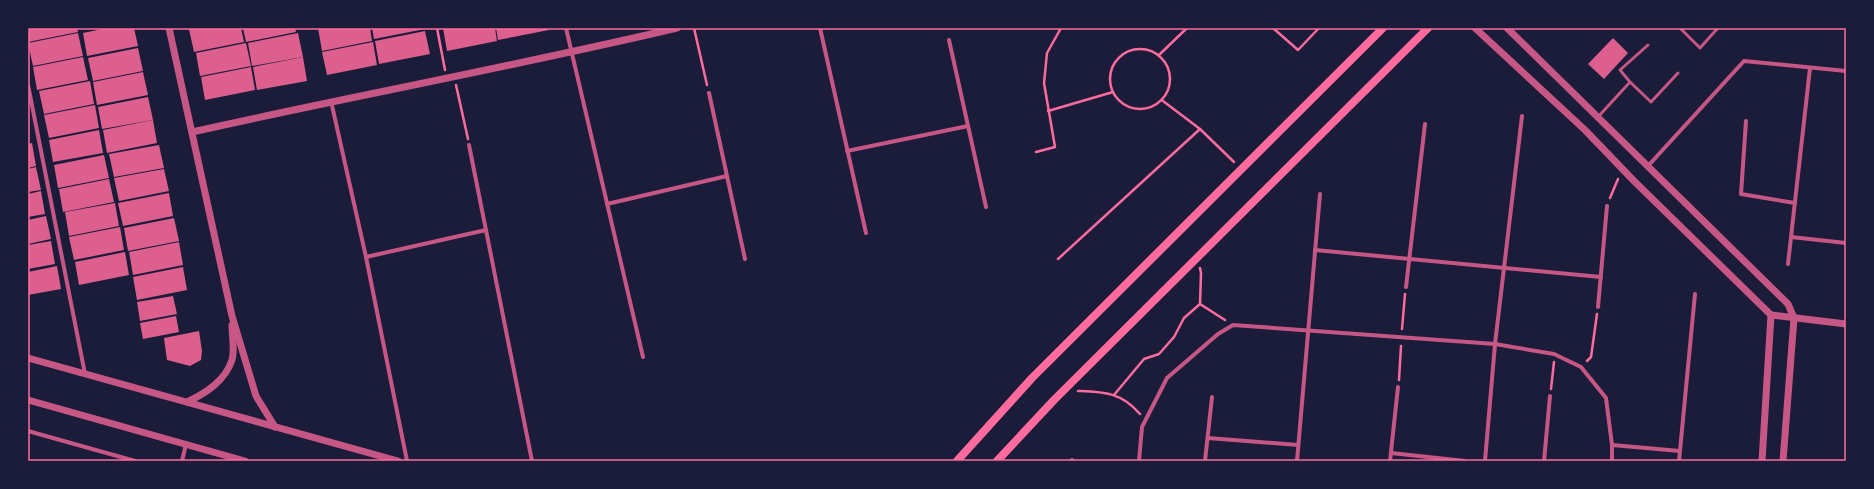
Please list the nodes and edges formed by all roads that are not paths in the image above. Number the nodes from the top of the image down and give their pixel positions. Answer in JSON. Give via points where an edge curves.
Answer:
{"nodes":[{"id":1,"x":169,"y":28,"type":"edge"},
{"id":2,"x":566,"y":28,"type":"edge"},
{"id":3,"x":677,"y":28,"type":"edge"},
{"id":4,"x":820,"y":28,"type":"edge"},
{"id":5,"x":1383,"y":28,"type":"edge"},
{"id":6,"x":1428,"y":28,"type":"edge"},
{"id":7,"x":1475,"y":28,"type":"edge"},
{"id":8,"x":1507,"y":28,"type":"edge"},
{"id":9,"x":1680,"y":28,"type":"edge"},
{"id":10,"x":1717,"y":29,"type":"edge"},
{"id":11,"x":949,"y":40,"type":"dead end"},
{"id":12,"x":1648,"y":45,"type":"dead end"},
{"id":13,"x":571,"y":53,"type":"junction"},
{"id":14,"x":1810,"y":68,"type":"junction"},
{"id":15,"x":1846,"y":71,"type":"edge"},
{"id":16,"x":1678,"y":73,"type":"dead end"},
{"id":17,"x":1630,"y":82,"type":"junction"},
{"id":18,"x":28,"y":85,"type":"edge"},
{"id":19,"x":709,"y":93,"type":"road end"},
{"id":20,"x":331,"y":101,"type":"junction"},
{"id":21,"x":1522,"y":116,"type":"dead end"},
{"id":22,"x":1598,"y":117,"type":"junction"},
{"id":23,"x":1746,"y":120,"type":"dead end"},
{"id":24,"x":1425,"y":124,"type":"dead end"},
{"id":25,"x":968,"y":126,"type":"junction"},
{"id":26,"x":192,"y":132,"type":"junction"},
{"id":27,"x":469,"y":145,"type":"road end"},
{"id":28,"x":847,"y":151,"type":"junction"},
{"id":29,"x":1648,"y":166,"type":"junction"},
{"id":30,"x":727,"y":176,"type":"junction"},
{"id":31,"x":1320,"y":194,"type":"dead end"},
{"id":32,"x":1795,"y":203,"type":"junction"},
{"id":33,"x":607,"y":204,"type":"junction"},
{"id":34,"x":1607,"y":206,"type":"road end"},
{"id":35,"x":986,"y":207,"type":"dead end"},
{"id":36,"x":486,"y":230,"type":"junction"},
{"id":37,"x":866,"y":233,"type":"dead end"},
{"id":38,"x":1791,"y":237,"type":"junction"},
{"id":39,"x":1846,"y":243,"type":"edge"},
{"id":40,"x":1315,"y":250,"type":"junction"},
{"id":41,"x":366,"y":257,"type":"junction"},
{"id":42,"x":745,"y":259,"type":"dead end"},
{"id":43,"x":1409,"y":259,"type":"junction"},
{"id":44,"x":1788,"y":264,"type":"dead end"},
{"id":45,"x":1505,"y":268,"type":"junction"},
{"id":46,"x":1601,"y":277,"type":"junction"},
{"id":47,"x":1406,"y":287,"type":"road end"},
{"id":48,"x":1695,"y":294,"type":"dead end"},
{"id":49,"x":1598,"y":307,"type":"road end"},
{"id":50,"x":1771,"y":315,"type":"junction"},
{"id":51,"x":232,"y":316,"type":"junction"},
{"id":52,"x":1794,"y":318,"type":"junction"},
{"id":53,"x":1846,"y":324,"type":"edge"},
{"id":54,"x":1308,"y":330,"type":"junction"},
{"id":55,"x":1495,"y":344,"type":"junction"},
{"id":56,"x":643,"y":357,"type":"dead end"},
{"id":57,"x":28,"y":358,"type":"edge"},
{"id":58,"x":86,"y":374,"type":"junction"},
{"id":59,"x":1398,"y":387,"type":"road end"},
{"id":60,"x":1550,"y":396,"type":"road end"},
{"id":61,"x":1212,"y":397,"type":"dead end"},
{"id":62,"x":28,"y":400,"type":"edge"},
{"id":63,"x":187,"y":402,"type":"junction"},
{"id":64,"x":276,"y":427,"type":"junction"},
{"id":65,"x":28,"y":431,"type":"edge"},
{"id":66,"x":1208,"y":438,"type":"junction"},
{"id":67,"x":186,"y":444,"type":"junction"},
{"id":68,"x":1298,"y":445,"type":"junction"},
{"id":69,"x":1612,"y":446,"type":"junction"},
{"id":70,"x":1680,"y":451,"type":"junction"},
{"id":71,"x":1391,"y":452,"type":"junction"},
{"id":72,"x":135,"y":461,"type":"edge"},
{"id":73,"x":182,"y":461,"type":"edge"},
{"id":74,"x":245,"y":461,"type":"edge"},
{"id":75,"x":398,"y":461,"type":"edge"},
{"id":76,"x":407,"y":461,"type":"edge"},
{"id":77,"x":532,"y":461,"type":"edge"},
{"id":78,"x":957,"y":461,"type":"edge"},
{"id":79,"x":997,"y":461,"type":"edge"},
{"id":80,"x":1139,"y":461,"type":"edge"},
{"id":81,"x":1205,"y":461,"type":"edge"},
{"id":82,"x":1297,"y":461,"type":"edge"},
{"id":83,"x":1390,"y":461,"type":"edge"},
{"id":84,"x":1465,"y":461,"type":"edge"},
{"id":85,"x":1485,"y":461,"type":"edge"},
{"id":86,"x":1544,"y":461,"type":"edge"},
{"id":87,"x":1612,"y":461,"type":"edge"},
{"id":88,"x":1679,"y":461,"type":"edge"},
{"id":89,"x":1762,"y":461,"type":"edge"},
{"id":90,"x":1783,"y":461,"type":"edge"}],
"edges":[{"from":1,"to":26,"type":"street"},
{"from":2,"to":13,"type":"street"},
{"from":3,"to":13,"type":"street"},
{"from":4,"to":28,"type":"street"},
{"from":5,"to":78,"type":"main road","via":[[1032,378]]},
{"from":6,"to":79,"type":"main road","via":[[1062,391]]},
{"from":7,"to":50,"type":"street","via":[[1585,130]]},
{"from":8,"to":22,"type":"street"},
{"from":9,"to":10,"type":"lane","via":[[1700,48]]},
{"from":11,"to":25,"type":"street"},
{"from":12,"to":17,"type":"lane","via":[[1620,70]]},
{"from":13,"to":20,"type":"street"},
{"from":13,"to":33,"type":"street"},
{"from":14,"to":15,"type":"street"},
{"from":14,"to":29,"type":"street","via":[[1744,61]]},
{"from":14,"to":32,"type":"street"},
{"from":16,"to":17,"type":"lane","via":[[1651,102]]},
{"from":17,"to":22,"type":"lane"},
{"from":18,"to":58,"type":"street"},
{"from":19,"to":30,"type":"street"},
{"from":20,"to":26,"type":"street"},
{"from":20,"to":41,"type":"street"},
{"from":21,"to":45,"type":"street"},
{"from":22,"to":29,"type":"street"},
{"from":23,"to":32,"type":"street","via":[[1741,194]]},
{"from":24,"to":43,"type":"street"},
{"from":25,"to":28,"type":"street"},
{"from":25,"to":35,"type":"street"},
{"from":26,"to":51,"type":"street"},
{"from":27,"to":36,"type":"street"},
{"from":28,"to":37,"type":"street"},
{"from":29,"to":52,"type":"street","via":[[1788,304]]},
{"from":30,"to":33,"type":"street"},
{"from":30,"to":42,"type":"street"},
{"from":31,"to":40,"type":"street"},
{"from":32,"to":38,"type":"street"},
{"from":33,"to":56,"type":"street"},
{"from":34,"to":46,"type":"street"},
{"from":36,"to":41,"type":"street"},
{"from":36,"to":77,"type":"street"},
{"from":38,"to":39,"type":"street"},
{"from":38,"to":44,"type":"street"},
{"from":40,"to":43,"type":"street"},
{"from":40,"to":54,"type":"street"},
{"from":41,"to":76,"type":"street"},
{"from":43,"to":45,"type":"street"},
{"from":43,"to":47,"type":"street"},
{"from":45,"to":46,"type":"street"},
{"from":45,"to":55,"type":"street"},
{"from":46,"to":49,"type":"street"},
{"from":48,"to":70,"type":"street"},
{"from":50,"to":52,"type":"street"},
{"from":50,"to":89,"type":"street"},
{"from":51,"to":63,"type":"street","via":[[232,359],[222,378],[206,393]]},
{"from":51,"to":64,"type":"street","via":[[256,396]]},
{"from":52,"to":53,"type":"street"},
{"from":52,"to":90,"type":"street"},
{"from":54,"to":55,"type":"street"},
{"from":54,"to":68,"type":"street"},
{"from":54,"to":80,"type":"street","via":[[1234,325],[1218,334],[1167,378],[1142,427]]},
{"from":55,"to":69,"type":"street","via":[[1554,354],[1581,367],[1606,398]]},
{"from":55,"to":85,"type":"street"},
{"from":57,"to":58,"type":"street"},
{"from":58,"to":63,"type":"street"},
{"from":59,"to":71,"type":"street"},
{"from":60,"to":86,"type":"street"},
{"from":61,"to":66,"type":"street"},
{"from":62,"to":67,"type":"street"},
{"from":63,"to":64,"type":"street"},
{"from":64,"to":75,"type":"street"},
{"from":65,"to":72,"type":"street"},
{"from":66,"to":68,"type":"street"},
{"from":66,"to":81,"type":"street"},
{"from":67,"to":73,"type":"street"},
{"from":67,"to":74,"type":"street"},
{"from":68,"to":82,"type":"street"},
{"from":69,"to":70,"type":"street"},
{"from":69,"to":87,"type":"street"},
{"from":70,"to":88,"type":"street"},
{"from":71,"to":83,"type":"street"},
{"from":71,"to":84,"type":"street"}]}
